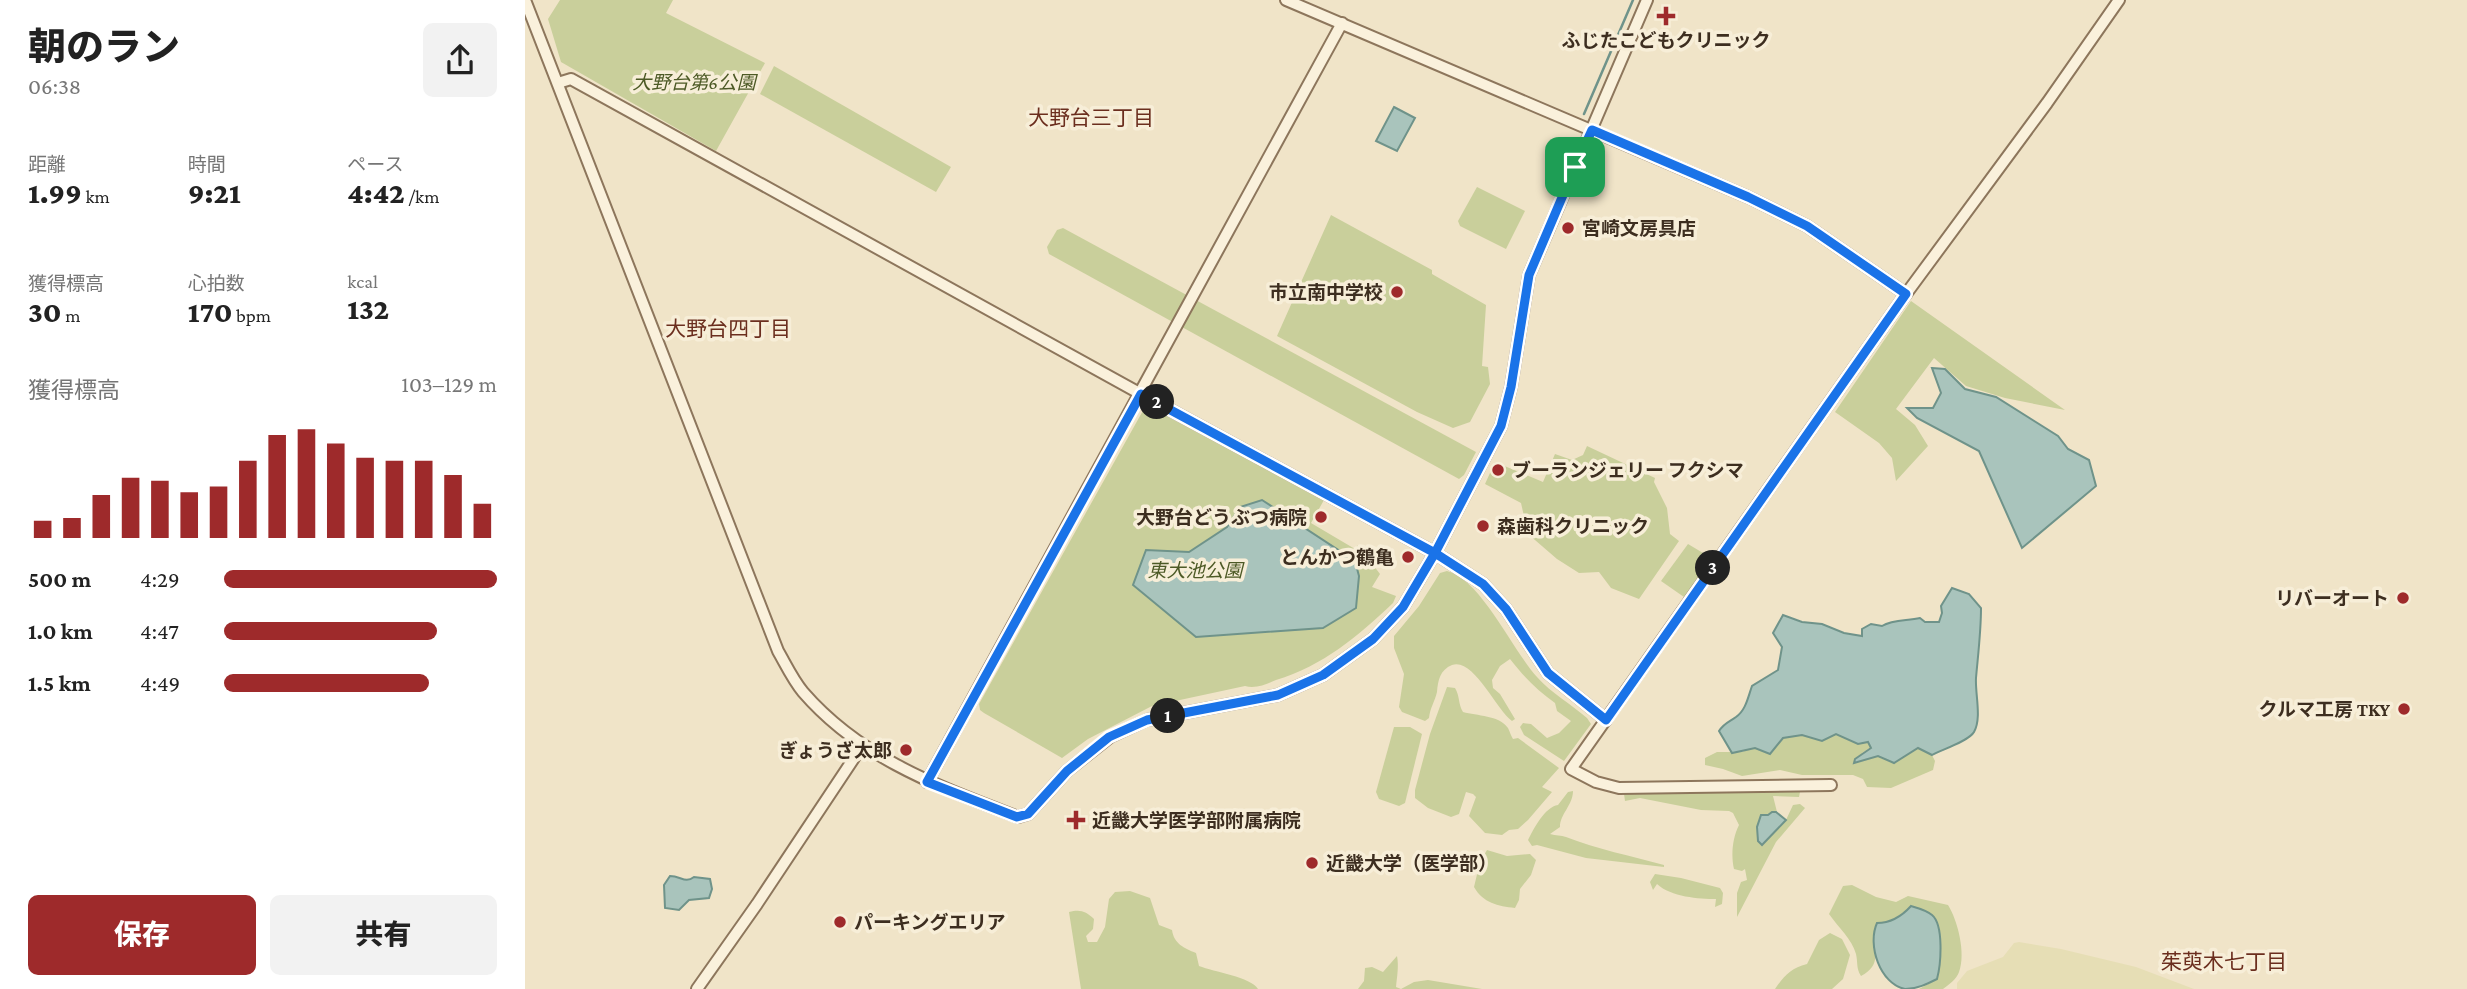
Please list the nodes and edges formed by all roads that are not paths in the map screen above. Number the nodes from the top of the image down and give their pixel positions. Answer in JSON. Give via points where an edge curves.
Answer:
{"nodes":[{"id":1,"x":525,"y":0,"type":"edge"},
{"id":2,"x":1286,"y":0,"type":"edge"},
{"id":3,"x":1647,"y":0,"type":"edge"},
{"id":4,"x":2119,"y":0,"type":"edge"},
{"id":5,"x":1342,"y":23,"type":"junction"},
{"id":6,"x":558,"y":83,"type":"junction"},
{"id":7,"x":1592,"y":130,"type":"junction"},
{"id":8,"x":1906,"y":294,"type":"junction"},
{"id":9,"x":1141,"y":394,"type":"junction"},
{"id":10,"x":1435,"y":553,"type":"junction"},
{"id":11,"x":1606,"y":720,"type":"junction"},
{"id":12,"x":862,"y":746,"type":"junction"},
{"id":13,"x":927,"y":782,"type":"junction"},
{"id":14,"x":1831,"y":785,"type":"dead end"},
{"id":15,"x":697,"y":989,"type":"edge"}],
"edges":[{"from":1,"to":6,"type":"street"},
{"from":2,"to":5,"type":"street"},
{"from":3,"to":7,"type":"street"},
{"from":4,"to":8,"type":"street"},
{"from":5,"to":7,"type":"street"},
{"from":5,"to":9,"type":"street"},
{"from":6,"to":9,"type":"street","via":[[571,79]]},
{"from":6,"to":12,"type":"street","via":[[770,635],[801,690]]},
{"from":7,"to":8,"type":"street","via":[[1807,226]]},
{"from":7,"to":10,"type":"street","via":[[1529,275],[1501,426]]},
{"from":8,"to":11,"type":"street"},
{"from":9,"to":10,"type":"street"},
{"from":9,"to":13,"type":"street"},
{"from":10,"to":11,"type":"street","via":[[1483,584],[1506,609],[1548,673]]},
{"from":10,"to":13,"type":"street","via":[[1403,607],[1373,639],[1323,675],[1278,695],[1147,720],[1109,737],[1067,771],[1028,814],[1017,817]]},
{"from":11,"to":14,"type":"street","via":[[1571,769],[1596,782],[1619,788]]},
{"from":12,"to":13,"type":"street"},
{"from":12,"to":15,"type":"street"}]}
